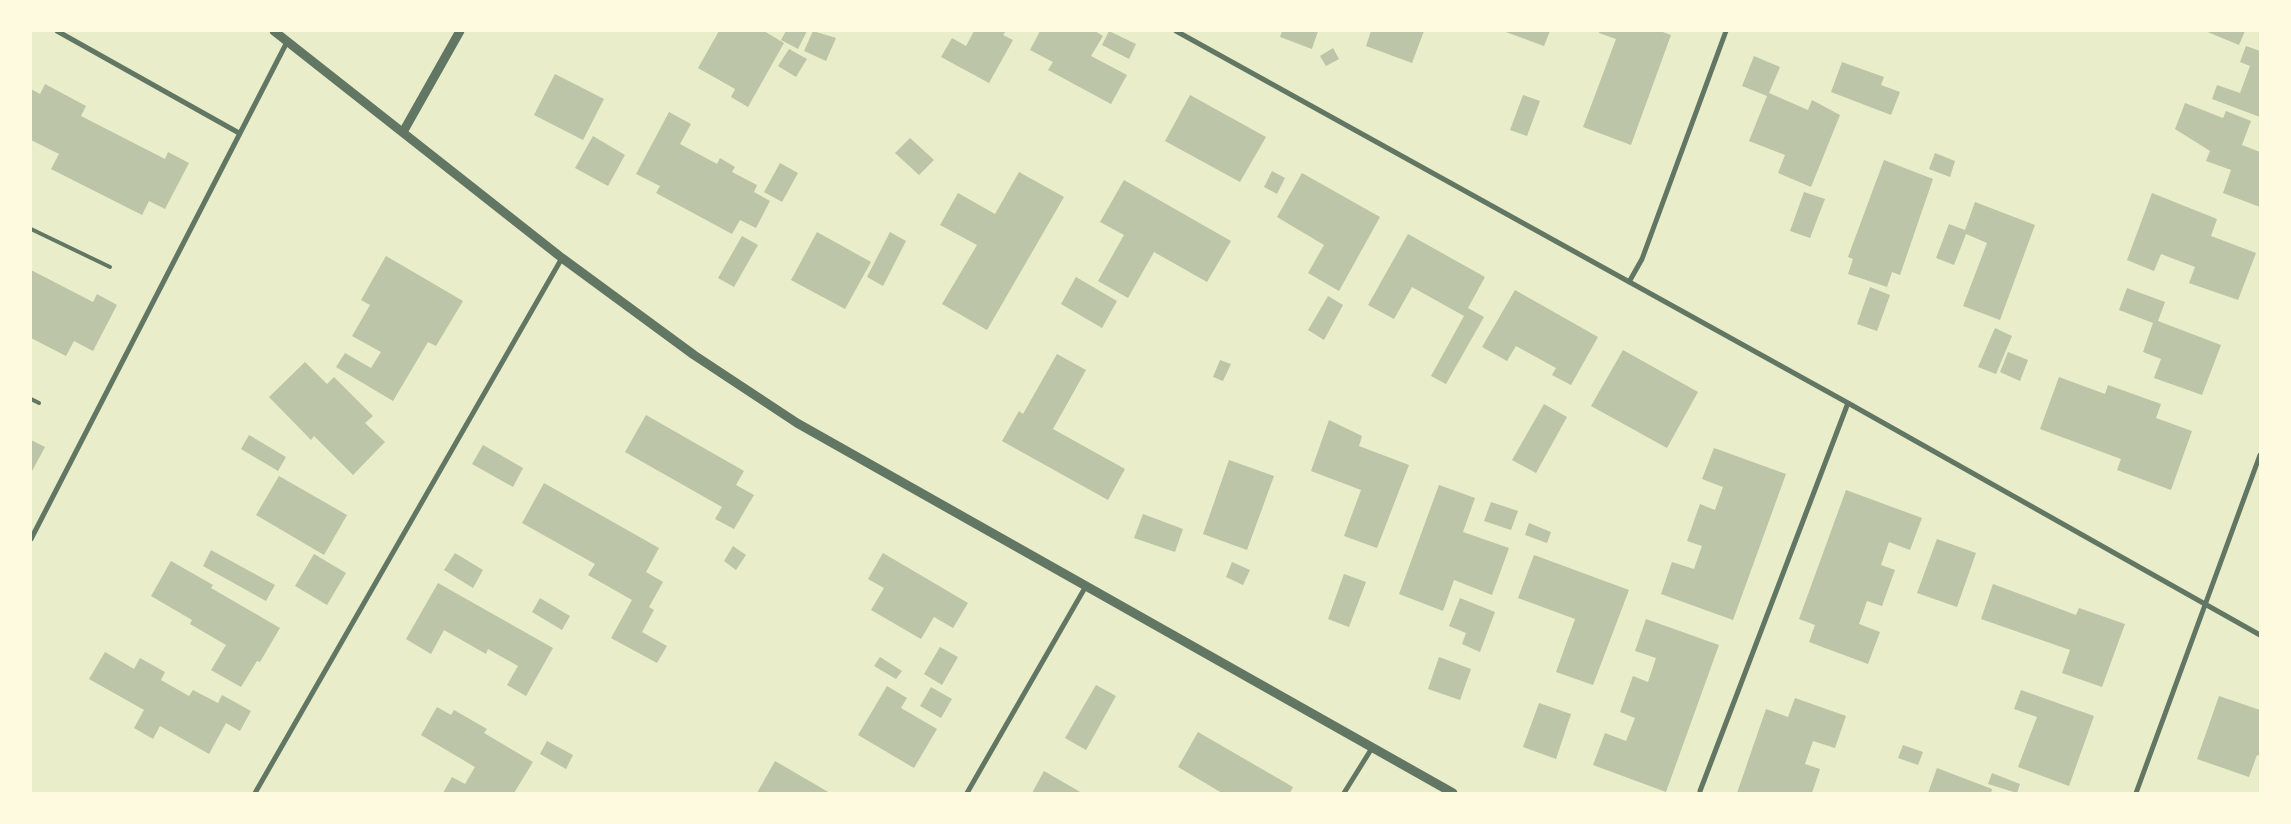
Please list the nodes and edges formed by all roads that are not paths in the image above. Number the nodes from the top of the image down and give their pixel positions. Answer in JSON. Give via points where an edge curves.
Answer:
{"nodes":[{"id":1,"x":57,"y":31,"type":"edge"},
{"id":2,"x":274,"y":31,"type":"edge"},
{"id":3,"x":460,"y":31,"type":"edge"},
{"id":4,"x":1176,"y":31,"type":"edge"},
{"id":5,"x":1726,"y":31,"type":"edge"},
{"id":6,"x":287,"y":42,"type":"junction"},
{"id":7,"x":403,"y":132,"type":"junction"},
{"id":8,"x":239,"y":133,"type":"junction"},
{"id":9,"x":31,"y":229,"type":"edge"},
{"id":10,"x":562,"y":258,"type":"junction"},
{"id":11,"x":110,"y":267,"type":"dead end"},
{"id":12,"x":1629,"y":282,"type":"junction"},
{"id":13,"x":31,"y":399,"type":"edge"},
{"id":14,"x":39,"y":403,"type":"dead end"},
{"id":15,"x":1848,"y":403,"type":"junction"},
{"id":16,"x":2260,"y":455,"type":"edge"},
{"id":17,"x":31,"y":539,"type":"edge"},
{"id":18,"x":1086,"y":586,"type":"junction"},
{"id":19,"x":2205,"y":604,"type":"junction"},
{"id":20,"x":2260,"y":634,"type":"edge"},
{"id":21,"x":1372,"y":748,"type":"junction"},
{"id":22,"x":1700,"y":791,"type":"dead end"},
{"id":23,"x":255,"y":793,"type":"edge"},
{"id":24,"x":967,"y":793,"type":"edge"},
{"id":25,"x":1344,"y":793,"type":"edge"},
{"id":26,"x":1453,"y":793,"type":"edge"},
{"id":27,"x":2136,"y":793,"type":"edge"}],
"edges":[{"from":1,"to":8,"type":"street"},
{"from":2,"to":6,"type":"street"},
{"from":3,"to":7,"type":"street"},
{"from":4,"to":12,"type":"street"},
{"from":5,"to":12,"type":"street","via":[[1642,259]]},
{"from":6,"to":7,"type":"street"},
{"from":6,"to":8,"type":"street"},
{"from":7,"to":10,"type":"street"},
{"from":8,"to":17,"type":"street"},
{"from":9,"to":11,"type":"lane"},
{"from":10,"to":18,"type":"street","via":[[694,355],[798,422]]},
{"from":10,"to":23,"type":"street"},
{"from":12,"to":15,"type":"street"},
{"from":13,"to":14,"type":"lane"},
{"from":15,"to":19,"type":"street"},
{"from":15,"to":22,"type":"street"},
{"from":16,"to":19,"type":"street"},
{"from":18,"to":21,"type":"street"},
{"from":18,"to":24,"type":"street"},
{"from":19,"to":20,"type":"street"},
{"from":19,"to":27,"type":"street"},
{"from":21,"to":25,"type":"street"},
{"from":21,"to":26,"type":"street"}]}
